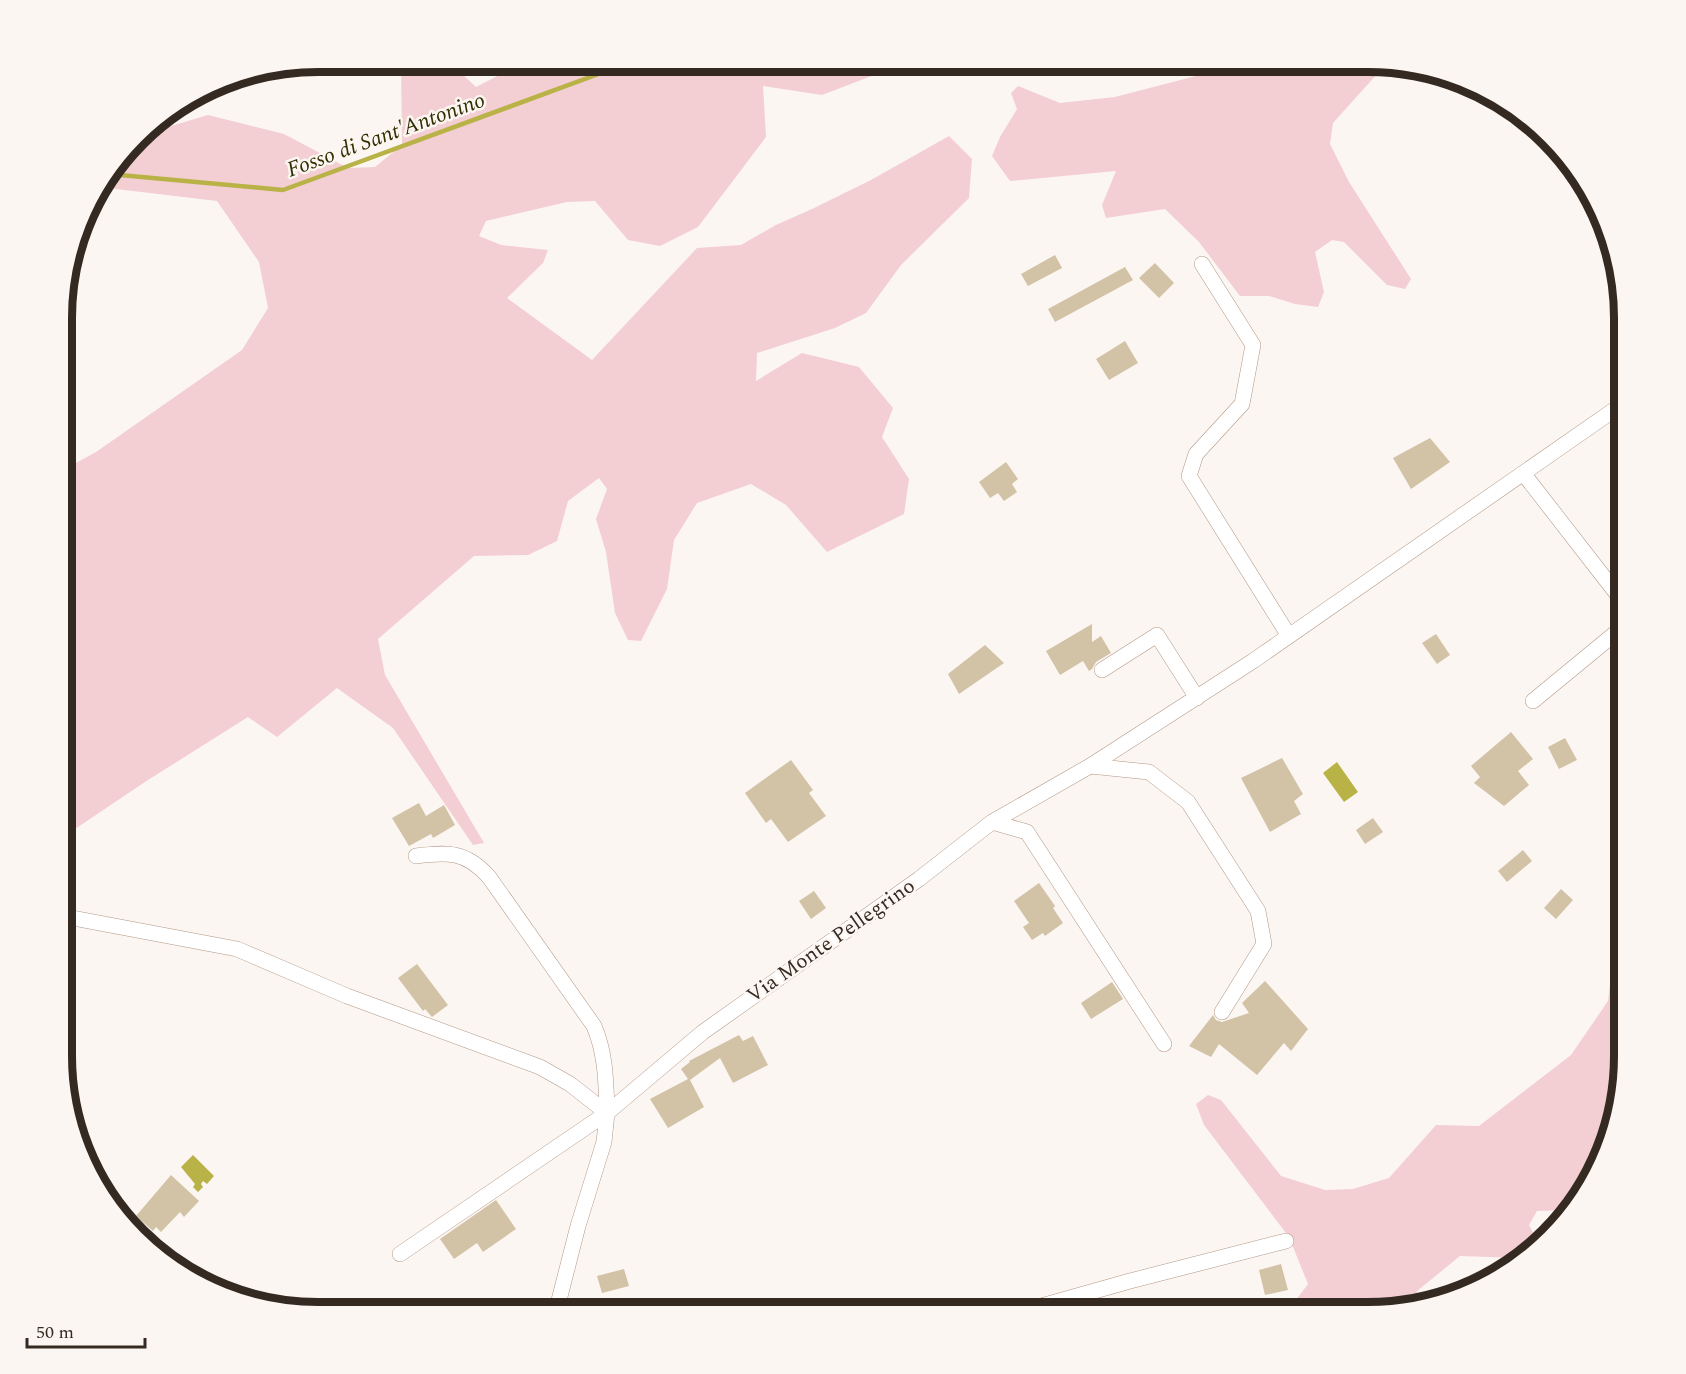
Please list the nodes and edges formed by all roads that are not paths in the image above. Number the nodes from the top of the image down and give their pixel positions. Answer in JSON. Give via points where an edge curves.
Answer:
{"nodes":[{"id":1,"x":1202,"y":264,"type":"dead end"},
{"id":2,"x":1614,"y":410,"type":"edge"},
{"id":3,"x":1523,"y":473,"type":"junction"},
{"id":4,"x":1614,"y":590,"type":"edge"},
{"id":5,"x":1614,"y":634,"type":"edge"},
{"id":6,"x":1289,"y":636,"type":"junction"},
{"id":7,"x":1102,"y":670,"type":"dead end"},
{"id":8,"x":1197,"y":698,"type":"junction"},
{"id":9,"x":1533,"y":701,"type":"dead end"},
{"id":10,"x":1090,"y":766,"type":"junction"},
{"id":11,"x":992,"y":822,"type":"junction"},
{"id":12,"x":416,"y":855,"type":"dead end"},
{"id":13,"x":72,"y":918,"type":"edge"},
{"id":14,"x":1222,"y":1012,"type":"dead end"},
{"id":15,"x":1164,"y":1044,"type":"dead end"},
{"id":16,"x":607,"y":1113,"type":"junction"},
{"id":17,"x":1286,"y":1241,"type":"dead end"},
{"id":18,"x":400,"y":1254,"type":"dead end"},
{"id":19,"x":559,"y":1302,"type":"edge"},
{"id":20,"x":1055,"y":1302,"type":"edge"}],
"edges":[{"from":1,"to":6,"type":"street","via":[[1253,345],[1242,404],[1196,454],[1189,476]]},
{"from":2,"to":3,"type":"street","name":"Via Monte Pellegrino"},
{"from":3,"to":4,"type":"street"},
{"from":3,"to":6,"type":"street","name":"Via Monte Pellegrino"},
{"from":5,"to":9,"type":"street"},
{"from":6,"to":8,"type":"street","name":"Via Monte Pellegrino"},
{"from":7,"to":8,"type":"street","via":[[1157,635]]},
{"from":8,"to":10,"type":"street","name":"Via Monte Pellegrino"},
{"from":10,"to":11,"type":"street","name":"Via Monte Pellegrino"},
{"from":10,"to":14,"type":"street","via":[[1149,772],[1188,802],[1258,910],[1264,944]]},
{"from":11,"to":15,"type":"street","via":[[1028,832]]},
{"from":11,"to":16,"type":"street","name":"Via Monte Pellegrino","via":[[919,879],[704,1032]]},
{"from":12,"to":16,"type":"street","via":[[458,855],[476,864],[489,877],[594,1026],[605,1065]]},
{"from":13,"to":16,"type":"street","via":[[237,950],[347,996],[540,1067]]},
{"from":16,"to":18,"type":"street","name":"Via Monte Pellegrino"},
{"from":16,"to":19,"type":"street","via":[[604,1142]]},
{"from":17,"to":20,"type":"street"}]}
